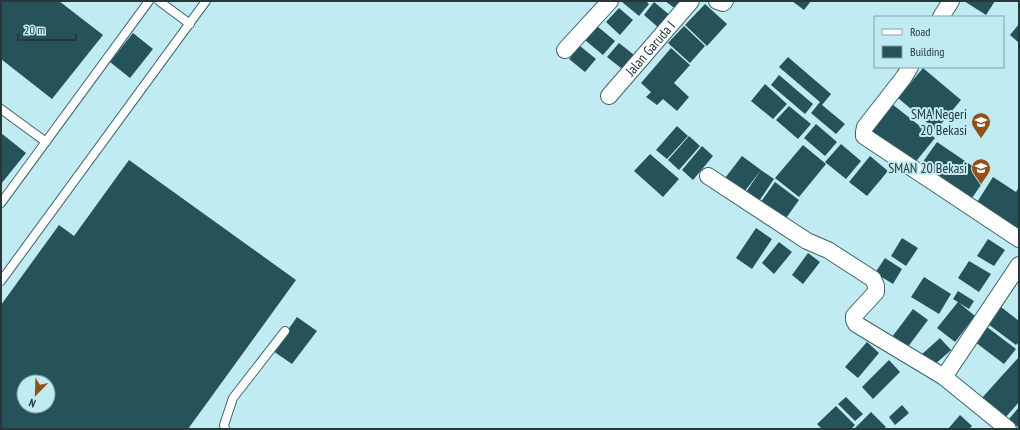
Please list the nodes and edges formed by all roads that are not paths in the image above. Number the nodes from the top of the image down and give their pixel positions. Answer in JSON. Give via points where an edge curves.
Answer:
{"nodes":[{"id":1,"x":149,"y":1,"type":"edge"},
{"id":2,"x":159,"y":1,"type":"edge"},
{"id":3,"x":206,"y":1,"type":"edge"},
{"id":4,"x":610,"y":1,"type":"edge"},
{"id":5,"x":691,"y":1,"type":"edge"},
{"id":6,"x":717,"y":1,"type":"edge"},
{"id":7,"x":725,"y":1,"type":"edge"},
{"id":8,"x":951,"y":1,"type":"edge"},
{"id":9,"x":942,"y":16,"type":"edge"},
{"id":10,"x":190,"y":24,"type":"junction"},
{"id":11,"x":565,"y":50,"type":"dead end"},
{"id":12,"x":909,"y":68,"type":"edge"},
{"id":13,"x":610,"y":96,"type":"dead end"},
{"id":14,"x":1,"y":108,"type":"edge"},
{"id":15,"x":46,"y":142,"type":"junction"},
{"id":16,"x":708,"y":176,"type":"dead end"},
{"id":17,"x":1,"y":203,"type":"edge"},
{"id":18,"x":1019,"y":239,"type":"edge"},
{"id":19,"x":1019,"y":265,"type":"edge"},
{"id":20,"x":1,"y":281,"type":"edge"},
{"id":21,"x":285,"y":331,"type":"dead end"},
{"id":22,"x":944,"y":377,"type":"junction"},
{"id":23,"x":225,"y":429,"type":"edge"},
{"id":24,"x":1008,"y":429,"type":"edge"}],
"edges":[{"from":1,"to":15,"type":"lane"},
{"from":2,"to":10,"type":"lane"},
{"from":3,"to":10,"type":"lane"},
{"from":4,"to":11,"type":"street"},
{"from":5,"to":13,"type":"street","name":"Jalan Garuda I"},
{"from":6,"to":7,"type":"street"},
{"from":8,"to":9,"type":"street"},
{"from":10,"to":20,"type":"lane"},
{"from":12,"to":18,"type":"street","via":[[865,127],[864,136]]},
{"from":14,"to":15,"type":"lane"},
{"from":15,"to":17,"type":"lane"},
{"from":16,"to":22,"type":"street","via":[[807,241],[828,250],[873,279],[876,292],[854,316],[856,324]]},
{"from":19,"to":22,"type":"street"},
{"from":21,"to":23,"type":"lane","via":[[233,398]]},
{"from":22,"to":24,"type":"street"}]}
